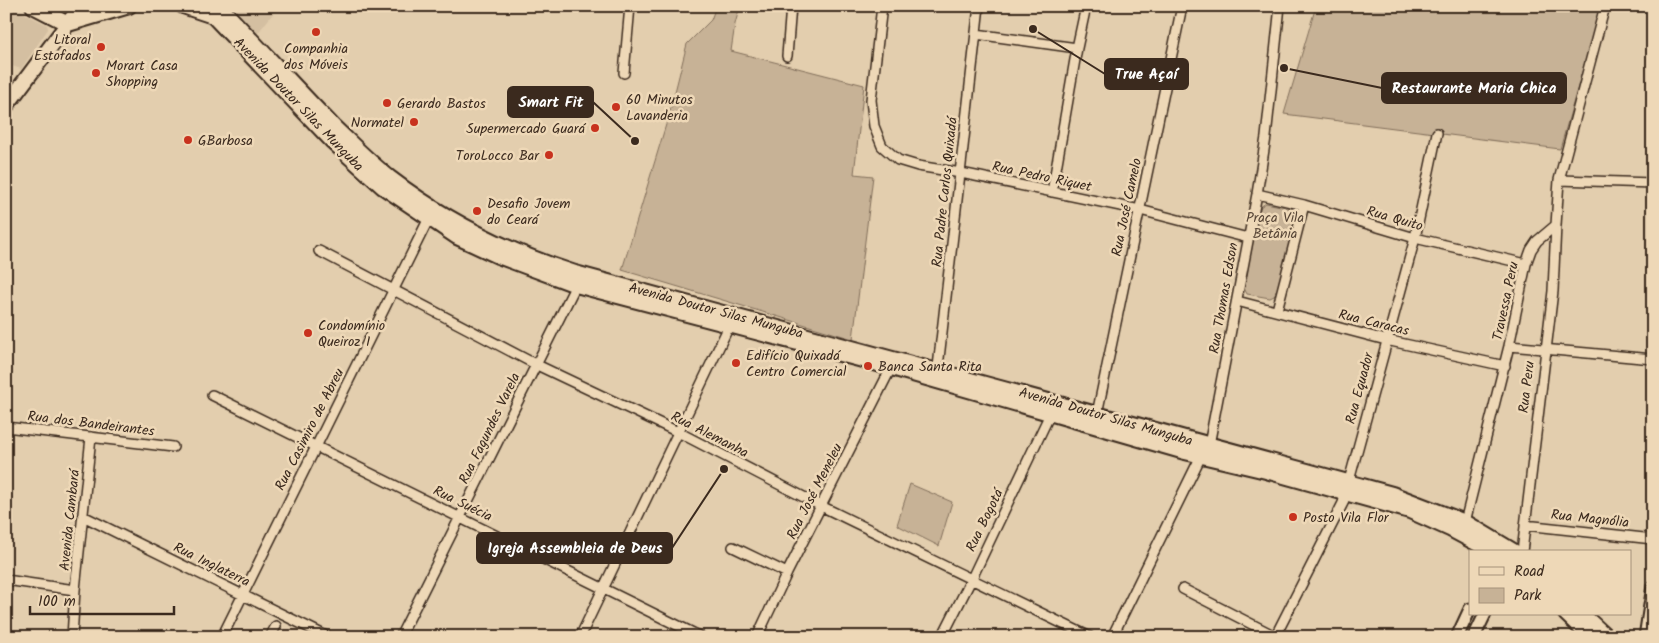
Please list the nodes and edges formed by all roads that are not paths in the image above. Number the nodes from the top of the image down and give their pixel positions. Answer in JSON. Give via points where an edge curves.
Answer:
{"nodes":[{"id":1,"x":33,"y":6,"type":"edge"},
{"id":2,"x":81,"y":6,"type":"edge"},
{"id":3,"x":129,"y":6,"type":"edge"},
{"id":4,"x":183,"y":6,"type":"edge"},
{"id":5,"x":630,"y":6,"type":"edge"},
{"id":6,"x":791,"y":6,"type":"edge"},
{"id":7,"x":882,"y":6,"type":"edge"},
{"id":8,"x":979,"y":6,"type":"edge"},
{"id":9,"x":1086,"y":6,"type":"edge"},
{"id":10,"x":1182,"y":6,"type":"edge"},
{"id":11,"x":1280,"y":6,"type":"edge"},
{"id":12,"x":1605,"y":6,"type":"edge"},
{"id":13,"x":216,"y":11,"type":"edge"},
{"id":14,"x":68,"y":24,"type":"junction"},
{"id":15,"x":976,"y":34,"type":"junction"},
{"id":16,"x":1077,"y":48,"type":"junction"},
{"id":17,"x":787,"y":56,"type":"dead end"},
{"id":18,"x":624,"y":73,"type":"dead end"},
{"id":19,"x":6,"y":106,"type":"edge"},
{"id":20,"x":1437,"y":134,"type":"dead end"},
{"id":21,"x":960,"y":173,"type":"junction"},
{"id":22,"x":1560,"y":180,"type":"junction"},
{"id":23,"x":1653,"y":183,"type":"edge"},
{"id":24,"x":1052,"y":192,"type":"junction"},
{"id":25,"x":1257,"y":194,"type":"junction"},
{"id":26,"x":1304,"y":205,"type":"junction"},
{"id":27,"x":1140,"y":210,"type":"junction"},
{"id":28,"x":431,"y":214,"type":"junction"},
{"id":29,"x":1556,"y":225,"type":"junction"},
{"id":30,"x":1248,"y":238,"type":"junction"},
{"id":31,"x":1415,"y":238,"type":"junction"},
{"id":32,"x":320,"y":251,"type":"dead end"},
{"id":33,"x":1526,"y":264,"type":"junction"},
{"id":34,"x":576,"y":285,"type":"junction"},
{"id":35,"x":393,"y":290,"type":"junction"},
{"id":36,"x":1236,"y":301,"type":"junction"},
{"id":37,"x":1277,"y":310,"type":"junction"},
{"id":38,"x":731,"y":320,"type":"junction"},
{"id":39,"x":1386,"y":340,"type":"junction"},
{"id":40,"x":1510,"y":346,"type":"junction"},
{"id":41,"x":1545,"y":349,"type":"junction"},
{"id":42,"x":1653,"y":358,"type":"edge"},
{"id":43,"x":894,"y":363,"type":"junction"},
{"id":44,"x":535,"y":364,"type":"junction"},
{"id":45,"x":1504,"y":366,"type":"junction"},
{"id":46,"x":937,"y":375,"type":"junction"},
{"id":47,"x":212,"y":394,"type":"dead end"},
{"id":48,"x":1050,"y":414,"type":"junction"},
{"id":49,"x":1097,"y":414,"type":"junction"},
{"id":50,"x":6,"y":427,"type":"edge"},
{"id":51,"x":678,"y":432,"type":"junction"},
{"id":52,"x":91,"y":437,"type":"junction"},
{"id":53,"x":315,"y":446,"type":"junction"},
{"id":54,"x":173,"y":447,"type":"dead end"},
{"id":55,"x":1205,"y":451,"type":"junction"},
{"id":56,"x":1347,"y":487,"type":"junction"},
{"id":57,"x":821,"y":506,"type":"junction"},
{"id":58,"x":83,"y":516,"type":"junction"},
{"id":59,"x":461,"y":517,"type":"junction"},
{"id":60,"x":1466,"y":522,"type":"junction"},
{"id":61,"x":1525,"y":525,"type":"junction"},
{"id":62,"x":1653,"y":539,"type":"edge"},
{"id":63,"x":732,"y":547,"type":"dead end"},
{"id":64,"x":1489,"y":550,"type":"edge"},
{"id":65,"x":1512,"y":550,"type":"edge"},
{"id":66,"x":1522,"y":550,"type":"edge"},
{"id":67,"x":787,"y":574,"type":"junction"},
{"id":68,"x":972,"y":578,"type":"junction"},
{"id":69,"x":6,"y":580,"type":"edge"},
{"id":70,"x":1653,"y":586,"type":"edge"},
{"id":71,"x":604,"y":588,"type":"junction"},
{"id":72,"x":1183,"y":589,"type":"dead end"},
{"id":73,"x":75,"y":590,"type":"junction"},
{"id":74,"x":242,"y":595,"type":"junction"},
{"id":75,"x":1469,"y":612,"type":"edge"},
{"id":76,"x":1484,"y":616,"type":"edge"},
{"id":77,"x":1568,"y":616,"type":"edge"},
{"id":78,"x":1584,"y":616,"type":"edge"},
{"id":79,"x":276,"y":626,"type":"dead end"},
{"id":80,"x":310,"y":633,"type":"edge"},
{"id":81,"x":1275,"y":636,"type":"edge"},
{"id":82,"x":72,"y":637,"type":"edge"},
{"id":83,"x":222,"y":637,"type":"edge"},
{"id":84,"x":270,"y":637,"type":"edge"},
{"id":85,"x":328,"y":637,"type":"edge"},
{"id":86,"x":400,"y":637,"type":"edge"},
{"id":87,"x":580,"y":637,"type":"edge"},
{"id":88,"x":700,"y":637,"type":"edge"},
{"id":89,"x":757,"y":637,"type":"edge"},
{"id":90,"x":942,"y":637,"type":"edge"},
{"id":91,"x":1090,"y":637,"type":"edge"},
{"id":92,"x":1112,"y":637,"type":"edge"},
{"id":93,"x":1457,"y":637,"type":"edge"},
{"id":94,"x":1474,"y":637,"type":"edge"},
{"id":95,"x":1590,"y":637,"type":"edge"},
{"id":96,"x":1606,"y":637,"type":"edge"},
{"id":97,"x":1645,"y":637,"type":"edge"}],
"edges":[{"from":1,"to":14,"type":"main road"},
{"from":2,"to":14,"type":"main road"},
{"from":3,"to":14,"type":"main road"},
{"from":4,"to":13,"type":"main road"},
{"from":5,"to":18,"type":"street"},
{"from":6,"to":17,"type":"street"},
{"from":7,"to":21,"type":"street","name":"Rua Pedro Riquet","via":[[871,100],[874,126],[882,146],[898,160]]},
{"from":8,"to":15,"type":"street","name":"Rua Padre Carlos Quixadá"},
{"from":9,"to":16,"type":"street"},
{"from":10,"to":27,"type":"street","name":"Rua José Camelo"},
{"from":11,"to":25,"type":"street","name":"Rua Thomas Edson"},
{"from":12,"to":22,"type":"street"},
{"from":13,"to":28,"type":"main road","name":"Avenida Doutor Silas Munguba","via":[[348,156],[383,187]]},
{"from":14,"to":19,"type":"main road"},
{"from":15,"to":16,"type":"street"},
{"from":15,"to":21,"type":"street","name":"Rua Padre Carlos Quixadá"},
{"from":16,"to":24,"type":"street"},
{"from":20,"to":31,"type":"street","name":"Rua Equador"},
{"from":21,"to":24,"type":"street","name":"Rua Pedro Riquet"},
{"from":21,"to":46,"type":"street","name":"Rua Padre Carlos Quixadá"},
{"from":22,"to":23,"type":"street"},
{"from":22,"to":29,"type":"street"},
{"from":24,"to":27,"type":"street","name":"Rua Pedro Riquet"},
{"from":25,"to":26,"type":"street","name":"Rua Quito"},
{"from":25,"to":30,"type":"street","name":"Rua Thomas Edson"},
{"from":26,"to":31,"type":"street","name":"Rua Quito"},
{"from":26,"to":37,"type":"street"},
{"from":27,"to":30,"type":"street","name":"Rua Pedro Riquet"},
{"from":27,"to":49,"type":"street","name":"Rua José Camelo"},
{"from":28,"to":34,"type":"main road","name":"Avenida Doutor Silas Munguba","via":[[457,237]]},
{"from":28,"to":35,"type":"street","name":"Rua Casimiro de Abreu"},
{"from":28,"to":38,"type":"main road","name":"Avenida Doutor Silas Munguba","via":[[558,268]]},
{"from":29,"to":33,"type":"street","name":"Travessa Peru","via":[[1537,242]]},
{"from":29,"to":41,"type":"street","name":"Rua Peru","via":[[1553,291]]},
{"from":30,"to":36,"type":"street","name":"Rua Thomas Edson"},
{"from":31,"to":33,"type":"street","name":"Rua Quito"},
{"from":31,"to":39,"type":"street","name":"Rua Equador"},
{"from":32,"to":35,"type":"street","name":"Rua Alemanha"},
{"from":33,"to":40,"type":"street","name":"Travessa Peru"},
{"from":34,"to":38,"type":"main road","name":"Avenida Doutor Silas Munguba"},
{"from":34,"to":44,"type":"street","name":"Rua Fagundes Varela"},
{"from":35,"to":44,"type":"street","name":"Rua Alemanha"},
{"from":35,"to":53,"type":"street","name":"Rua Casimiro de Abreu"},
{"from":36,"to":37,"type":"street","name":"Rua Caracas"},
{"from":36,"to":55,"type":"street","name":"Rua Thomas Edson"},
{"from":37,"to":39,"type":"street","name":"Rua Caracas"},
{"from":38,"to":43,"type":"main road","name":"Avenida Doutor Silas Munguba"},
{"from":38,"to":51,"type":"street"},
{"from":39,"to":45,"type":"street","name":"Rua Caracas"},
{"from":39,"to":56,"type":"street","name":"Rua Equador"},
{"from":40,"to":41,"type":"street"},
{"from":40,"to":45,"type":"street","name":"Travessa Peru"},
{"from":41,"to":42,"type":"street"},
{"from":41,"to":61,"type":"street","name":"Rua Peru"},
{"from":43,"to":46,"type":"main road","name":"Avenida Doutor Silas Munguba"},
{"from":43,"to":57,"type":"street","name":"Rua José Meneleu"},
{"from":44,"to":51,"type":"street","name":"Rua Alemanha"},
{"from":44,"to":59,"type":"street","name":"Rua Fagundes Varela"},
{"from":45,"to":60,"type":"street","name":"Travessa Peru"},
{"from":46,"to":48,"type":"main road","name":"Avenida Doutor Silas Munguba"},
{"from":46,"to":49,"type":"main road","name":"Avenida Doutor Silas Munguba"},
{"from":47,"to":53,"type":"street","name":"Rua Suécia"},
{"from":48,"to":55,"type":"main road","name":"Avenida Doutor Silas Munguba"},
{"from":48,"to":68,"type":"street","name":"Rua Bogotá"},
{"from":49,"to":55,"type":"main road","name":"Avenida Doutor Silas Munguba"},
{"from":50,"to":52,"type":"street","name":"Rua dos Bandeirantes"},
{"from":51,"to":57,"type":"street","name":"Rua Alemanha"},
{"from":51,"to":71,"type":"street"},
{"from":52,"to":54,"type":"street","name":"Rua dos Bandeirantes"},
{"from":52,"to":58,"type":"street","name":"Avenida Cambará"},
{"from":53,"to":59,"type":"street","name":"Rua Suécia"},
{"from":53,"to":74,"type":"street","name":"Rua Casimiro de Abreu"},
{"from":55,"to":56,"type":"main road","name":"Avenida Doutor Silas Munguba","via":[[1266,471]]},
{"from":55,"to":92,"type":"street","name":"Rua Thomas Edson"},
{"from":56,"to":60,"type":"main road","name":"Avenida Doutor Silas Munguba","via":[[1392,494]]},
{"from":56,"to":64,"type":"main road","name":"Avenida Doutor Silas Munguba","via":[[1410,511]]},
{"from":56,"to":81,"type":"street","name":"Rua Equador","via":[[1343,502]]},
{"from":57,"to":67,"type":"street","name":"Rua José Meneleu"},
{"from":57,"to":68,"type":"street","name":"Rua Alemanha"},
{"from":58,"to":73,"type":"street","name":"Avenida Cambará"},
{"from":58,"to":74,"type":"street","name":"Rua Inglaterra"},
{"from":59,"to":71,"type":"street","name":"Rua Suécia"},
{"from":59,"to":86,"type":"street","name":"Rua Fagundes Varela"},
{"from":60,"to":65,"type":"main road","name":"Avenida Doutor Silas Munguba"},
{"from":61,"to":62,"type":"street","name":"Rua Magnólia"},
{"from":61,"to":66,"type":"street","name":"Rua Peru"},
{"from":63,"to":67,"type":"street"},
{"from":67,"to":89,"type":"street","name":"Rua José Meneleu"},
{"from":68,"to":90,"type":"street","name":"Rua Bogotá"},
{"from":68,"to":91,"type":"street","name":"Rua Alemanha"},
{"from":69,"to":73,"type":"street"},
{"from":70,"to":97,"type":"street"},
{"from":71,"to":87,"type":"street"},
{"from":71,"to":88,"type":"street","name":"Rua Suécia"},
{"from":72,"to":81,"type":"street"},
{"from":73,"to":82,"type":"street","name":"Avenida Cambará"},
{"from":74,"to":80,"type":"street","name":"Rua Inglaterra"},
{"from":74,"to":83,"type":"street","name":"Rua Casimiro de Abreu"},
{"from":75,"to":93,"type":"street"},
{"from":76,"to":94,"type":"street"},
{"from":77,"to":95,"type":"main road"},
{"from":78,"to":96,"type":"main road"},
{"from":79,"to":84,"type":"street"},
{"from":80,"to":85,"type":"street","name":"Rua Inglaterra"}]}
